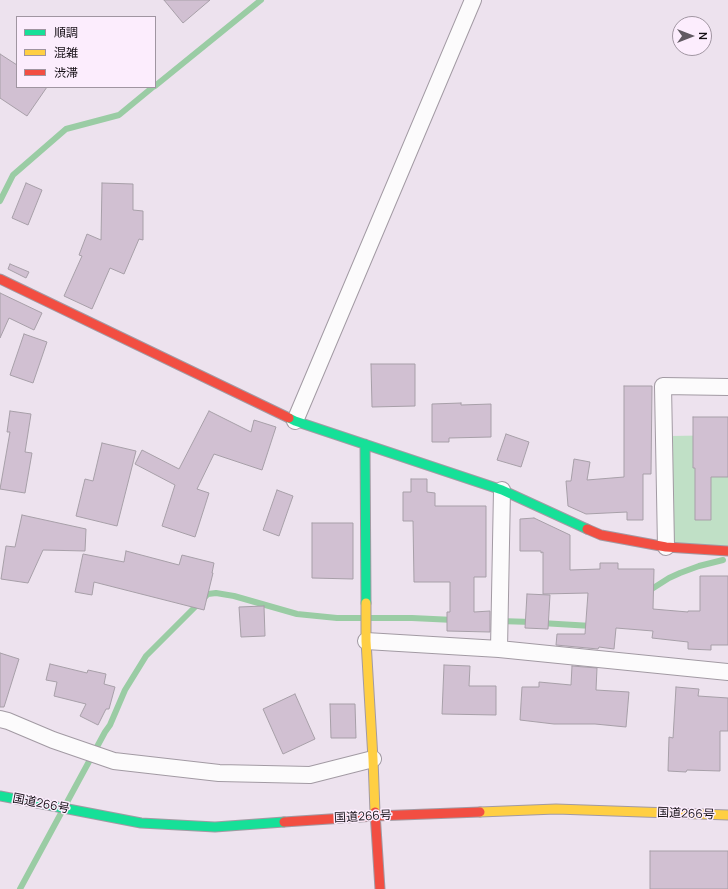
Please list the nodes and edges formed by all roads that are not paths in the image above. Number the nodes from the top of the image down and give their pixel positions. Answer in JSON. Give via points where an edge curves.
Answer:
{"nodes":[{"id":1,"x":473,"y":0,"type":"edge"},
{"id":2,"x":0,"y":279,"type":"edge"},
{"id":3,"x":728,"y":387,"type":"edge"},
{"id":4,"x":295,"y":421,"type":"junction"},
{"id":5,"x":365,"y":444,"type":"junction"},
{"id":6,"x":502,"y":490,"type":"junction"},
{"id":7,"x":666,"y":547,"type":"junction"},
{"id":8,"x":728,"y":551,"type":"edge"},
{"id":9,"x":366,"y":641,"type":"junction"},
{"id":10,"x":500,"y":649,"type":"junction"},
{"id":11,"x":728,"y":672,"type":"edge"},
{"id":12,"x":0,"y":719,"type":"edge"},
{"id":13,"x":373,"y":759,"type":"junction"},
{"id":14,"x":0,"y":796,"type":"edge"},
{"id":15,"x":728,"y":815,"type":"edge"},
{"id":16,"x":375,"y":816,"type":"junction"},
{"id":17,"x":380,"y":889,"type":"edge"}],
"edges":[{"from":1,"to":4,"type":"street"},
{"from":2,"to":4,"type":"main road"},
{"from":3,"to":7,"type":"street","via":[[663,386]]},
{"from":4,"to":5,"type":"main road"},
{"from":5,"to":6,"type":"main road"},
{"from":5,"to":9,"type":"main road"},
{"from":6,"to":7,"type":"main road","via":[[601,535]]},
{"from":6,"to":10,"type":"street"},
{"from":7,"to":8,"type":"main road"},
{"from":9,"to":10,"type":"street"},
{"from":9,"to":13,"type":"main road"},
{"from":10,"to":11,"type":"street"},
{"from":12,"to":13,"type":"street","via":[[114,760],[218,773],[310,775]]},
{"from":13,"to":16,"type":"main road"},
{"from":14,"to":16,"type":"main road","name":"国道266号","via":[[155,824],[215,827]]},
{"from":15,"to":16,"type":"main road","name":"国道266号","via":[[556,809]]},
{"from":16,"to":17,"type":"main road"}]}
